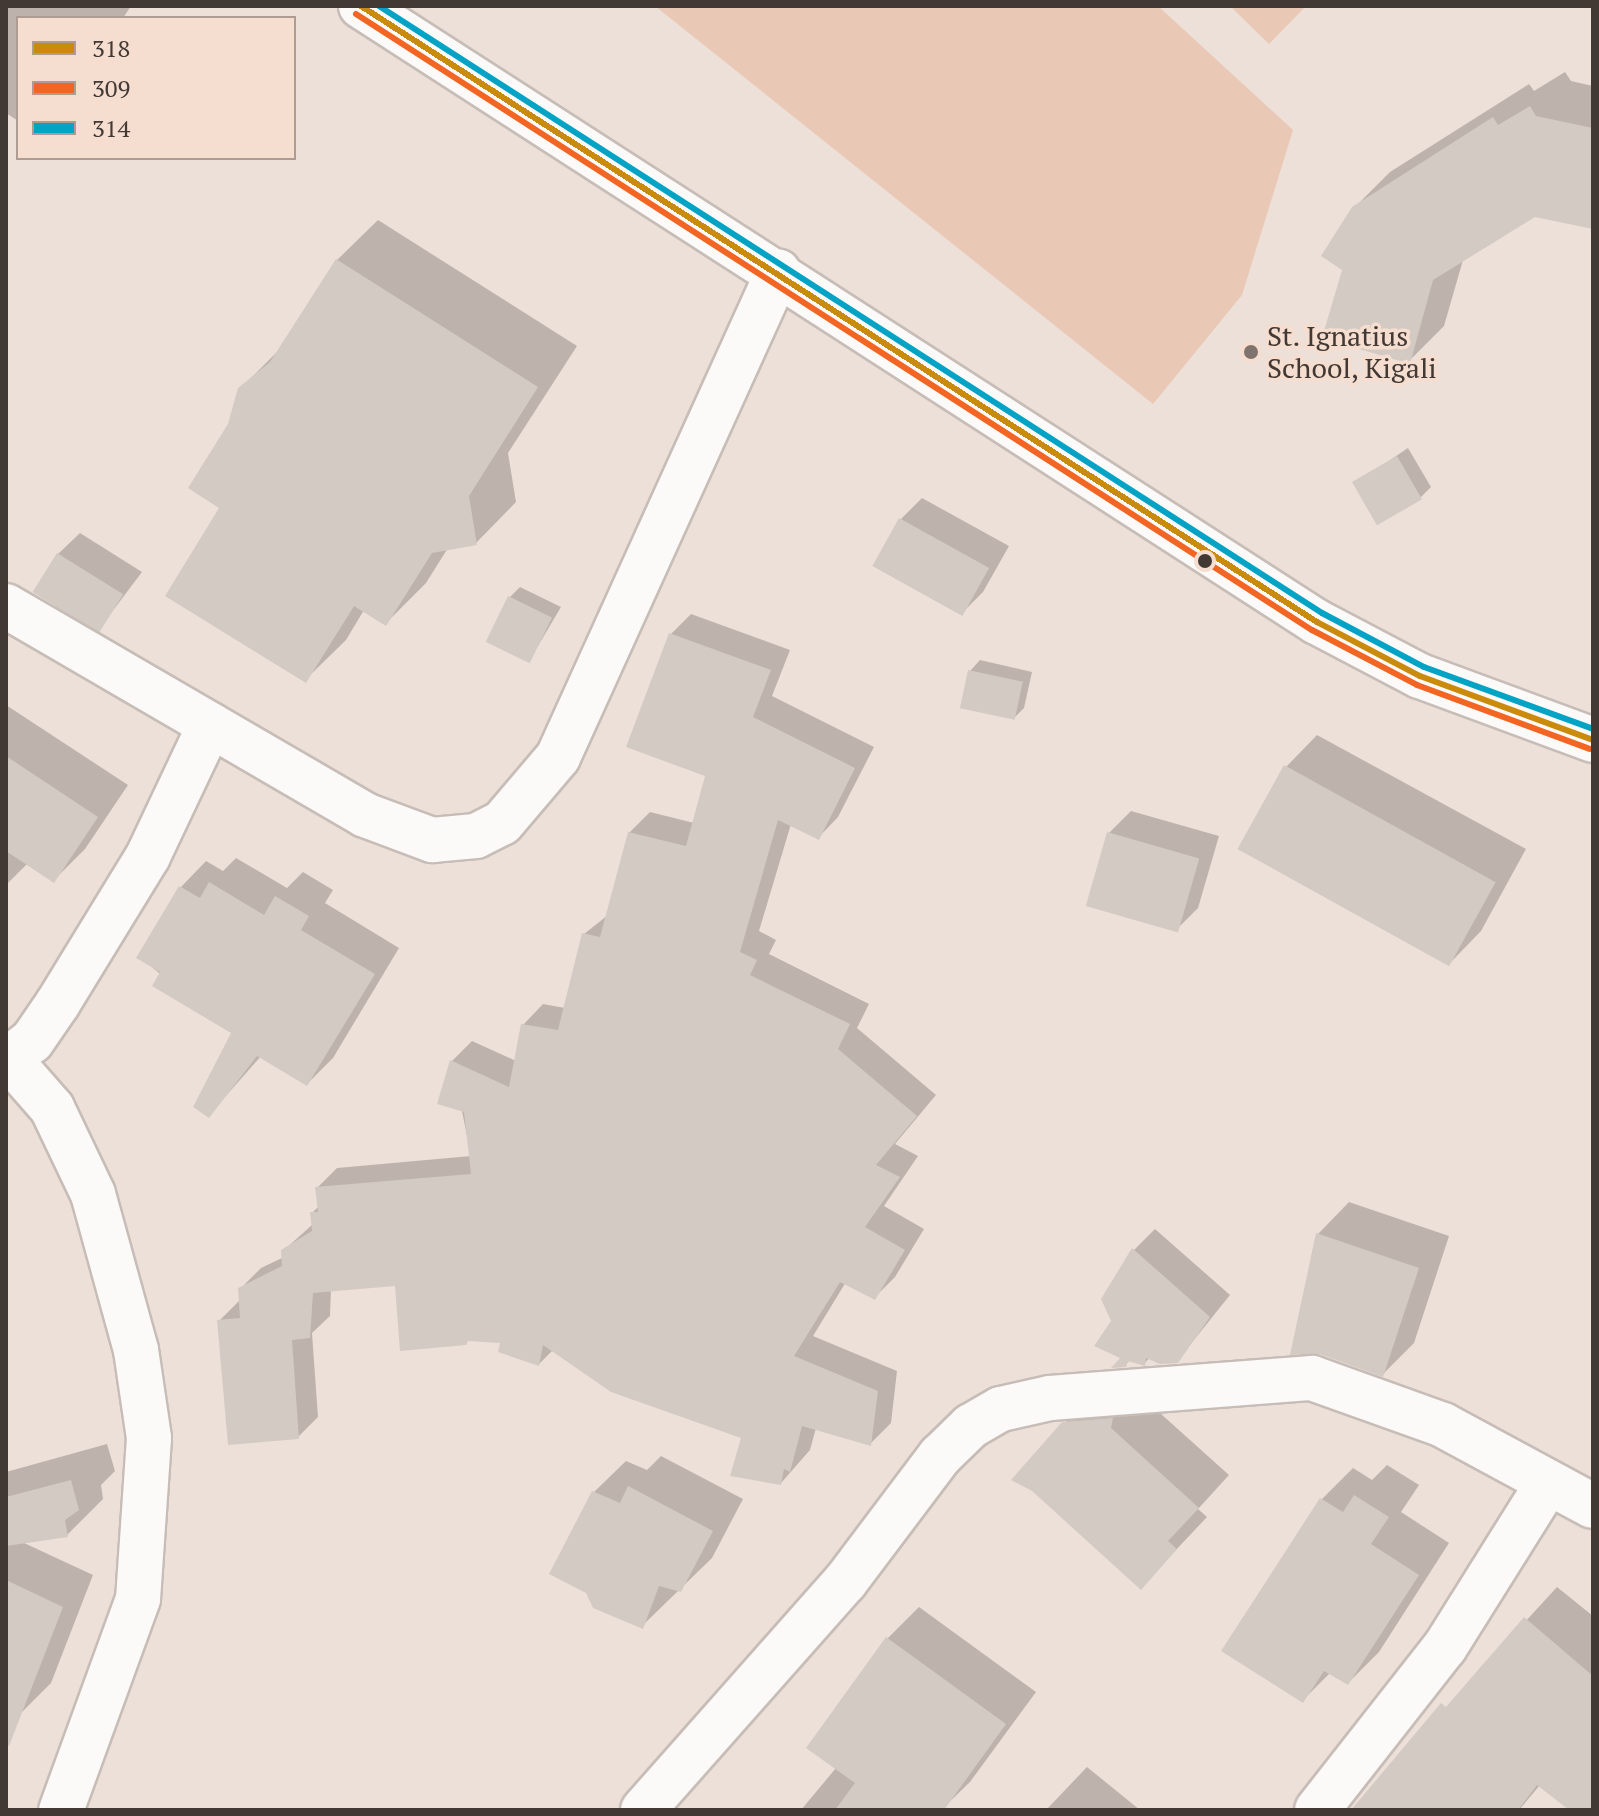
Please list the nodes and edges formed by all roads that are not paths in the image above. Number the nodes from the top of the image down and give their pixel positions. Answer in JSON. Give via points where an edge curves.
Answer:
{"nodes":[{"id":1,"x":361,"y":6,"type":"edge"},
{"id":2,"x":778,"y":272,"type":"junction"},
{"id":3,"x":6,"y":606,"type":"edge"},
{"id":4,"x":210,"y":725,"type":"junction"},
{"id":5,"x":1593,"y":740,"type":"edge"},
{"id":6,"x":8,"y":1061,"type":"edge"},
{"id":7,"x":1548,"y":1483,"type":"junction"},
{"id":8,"x":1593,"y":1506,"type":"edge"},
{"id":9,"x":61,"y":1810,"type":"edge"},
{"id":10,"x":643,"y":1810,"type":"edge"},
{"id":11,"x":1317,"y":1810,"type":"edge"}],
"edges":[{"from":1,"to":2,"type":"street"},
{"from":2,"to":4,"type":"street","via":[[686,465],[582,710],[558,757],[502,823],[476,836],[432,840],[365,815]]},
{"from":2,"to":5,"type":"street","via":[[1317,622],[1420,676]]},
{"from":3,"to":4,"type":"street"},
{"from":4,"to":6,"type":"street","via":[[148,856],[58,1003],[32,1041]]},
{"from":6,"to":9,"type":"street","via":[[52,1108],[93,1194],[136,1350],[149,1438],[138,1599]]},
{"from":7,"to":8,"type":"street"},
{"from":7,"to":10,"type":"street","via":[[1443,1425],[1312,1378],[1050,1398],[1001,1409],[971,1426],[940,1456],[845,1582]]},
{"from":7,"to":11,"type":"street","via":[[1445,1647]]}]}
